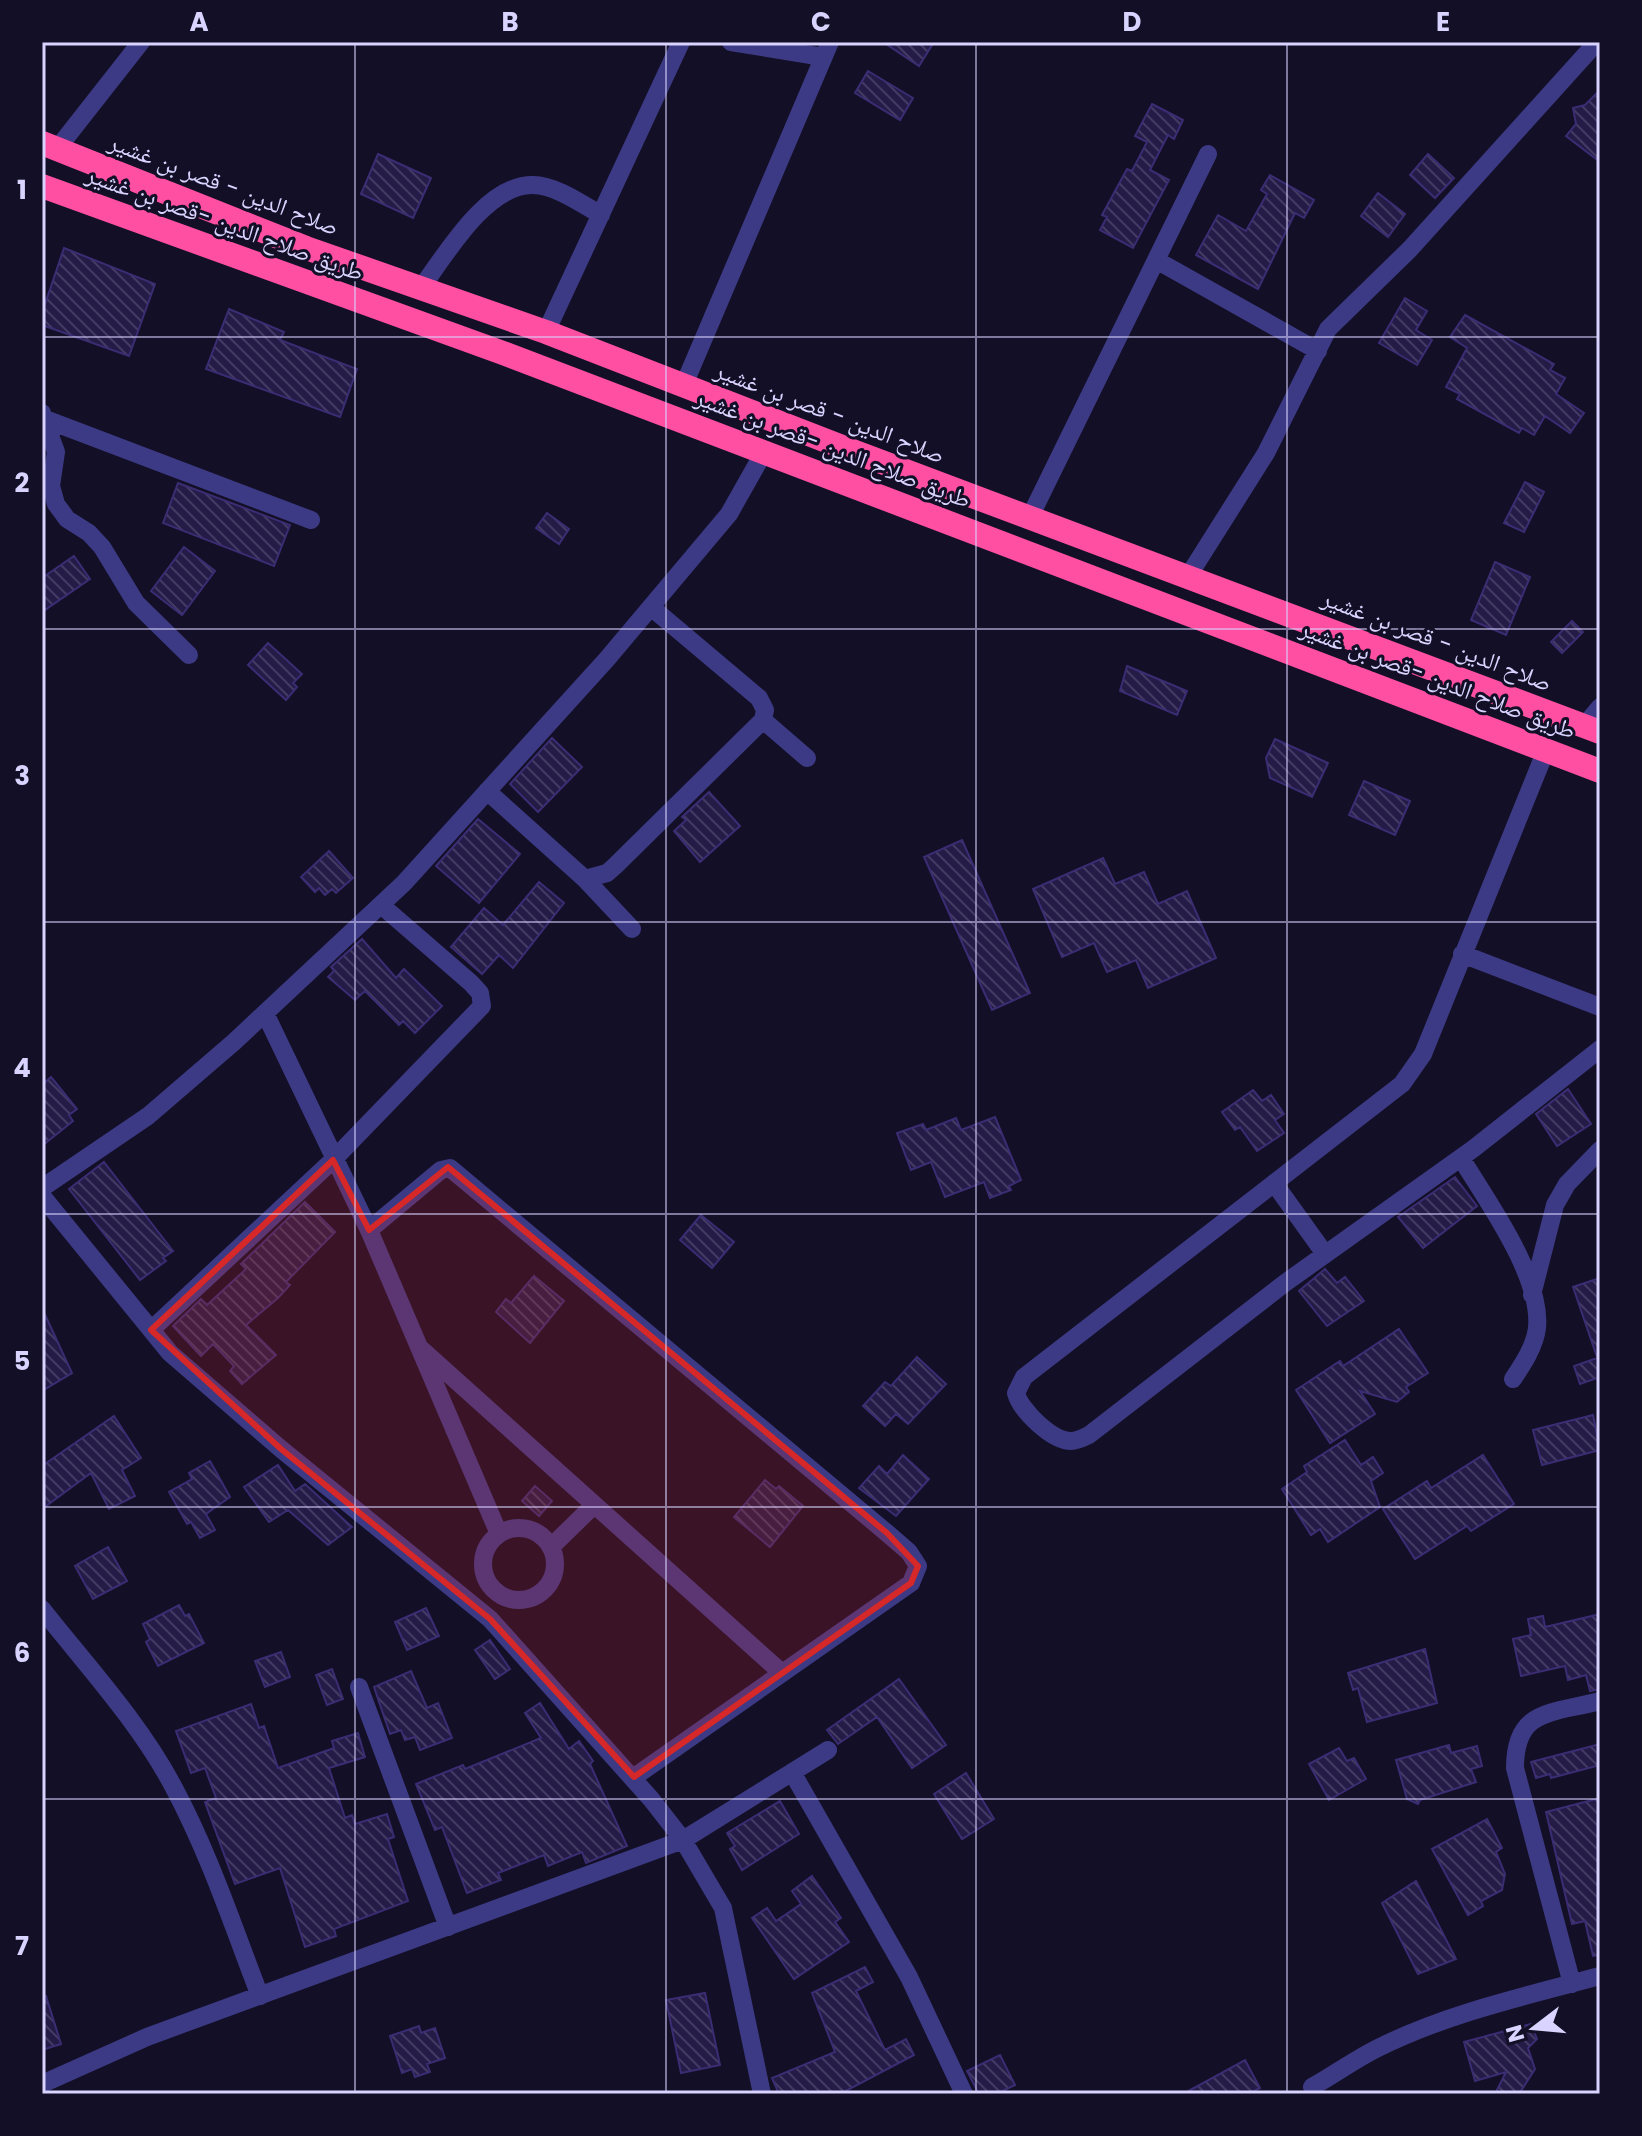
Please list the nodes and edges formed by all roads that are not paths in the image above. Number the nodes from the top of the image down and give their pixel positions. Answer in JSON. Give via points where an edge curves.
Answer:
{"nodes":[{"id":1,"x":141,"y":42,"type":"edge"},
{"id":2,"x":681,"y":42,"type":"edge"},
{"id":3,"x":731,"y":42,"type":"edge"},
{"id":4,"x":826,"y":49,"type":"edge"},
{"id":5,"x":1595,"y":52,"type":"edge"},
{"id":6,"x":50,"y":146,"type":"edge"},
{"id":7,"x":1208,"y":154,"type":"dead end"},
{"id":8,"x":152,"y":186,"type":"junction"},
{"id":9,"x":44,"y":189,"type":"edge"},
{"id":10,"x":601,"y":215,"type":"junction"},
{"id":11,"x":138,"y":221,"type":"junction"},
{"id":12,"x":1156,"y":260,"type":"junction"},
{"id":13,"x":421,"y":288,"type":"junction"},
{"id":14,"x":546,"y":332,"type":"junction"},
{"id":15,"x":1318,"y":351,"type":"junction"},
{"id":16,"x":683,"y":387,"type":"junction"},
{"id":17,"x":43,"y":416,"type":"edge"},
{"id":18,"x":764,"y":452,"type":"junction"},
{"id":19,"x":1030,"y":517,"type":"junction"},
{"id":20,"x":311,"y":520,"type":"dead end"},
{"id":21,"x":1189,"y":575,"type":"junction"},
{"id":22,"x":651,"y":607,"type":"junction"},
{"id":23,"x":189,"y":655,"type":"dead end"},
{"id":24,"x":1600,"y":707,"type":"edge"},
{"id":25,"x":763,"y":720,"type":"junction"},
{"id":26,"x":1592,"y":729,"type":"edge"},
{"id":27,"x":1546,"y":750,"type":"junction"},
{"id":28,"x":807,"y":758,"type":"dead end"},
{"id":29,"x":1600,"y":771,"type":"edge"},
{"id":30,"x":487,"y":791,"type":"junction"},
{"id":31,"x":585,"y":879,"type":"junction"},
{"id":32,"x":381,"y":905,"type":"junction"},
{"id":33,"x":632,"y":929,"type":"dead end"},
{"id":34,"x":1462,"y":954,"type":"junction"},
{"id":35,"x":1600,"y":1007,"type":"edge"},
{"id":36,"x":265,"y":1013,"type":"junction"},
{"id":37,"x":1600,"y":1049,"type":"edge"},
{"id":38,"x":1600,"y":1150,"type":"edge"},
{"id":39,"x":1461,"y":1158,"type":"junction"},
{"id":40,"x":333,"y":1160,"type":"junction"},
{"id":41,"x":1274,"y":1183,"type":"junction"},
{"id":42,"x":42,"y":1188,"type":"edge"},
{"id":43,"x":42,"y":1196,"type":"edge"},
{"id":44,"x":369,"y":1230,"type":"junction"},
{"id":45,"x":1325,"y":1254,"type":"junction"},
{"id":46,"x":1532,"y":1295,"type":"junction"},
{"id":47,"x":151,"y":1330,"type":"junction"},
{"id":48,"x":415,"y":1343,"type":"junction"},
{"id":49,"x":1513,"y":1379,"type":"dead end"},
{"id":50,"x":593,"y":1506,"type":"junction"},
{"id":51,"x":499,"y":1534,"type":"junction"},
{"id":52,"x":551,"y":1547,"type":"junction"},
{"id":53,"x":504,"y":1598,"type":"junction"},
{"id":54,"x":42,"y":1609,"type":"edge"},
{"id":55,"x":490,"y":1619,"type":"junction"},
{"id":56,"x":782,"y":1673,"type":"junction"},
{"id":57,"x":359,"y":1687,"type":"dead end"},
{"id":58,"x":1600,"y":1701,"type":"edge"},
{"id":59,"x":828,"y":1750,"type":"dead end"},
{"id":60,"x":792,"y":1772,"type":"junction"},
{"id":61,"x":634,"y":1777,"type":"junction"},
{"id":62,"x":683,"y":1840,"type":"junction"},
{"id":63,"x":448,"y":1927,"type":"junction"},
{"id":64,"x":1600,"y":1976,"type":"edge"},
{"id":65,"x":1572,"y":1984,"type":"junction"},
{"id":66,"x":260,"y":1996,"type":"junction"},
{"id":67,"x":42,"y":2084,"type":"edge"},
{"id":68,"x":1314,"y":2090,"type":"edge"},
{"id":69,"x":762,"y":2094,"type":"edge"},
{"id":70,"x":964,"y":2094,"type":"edge"},
{"id":71,"x":1294,"y":2094,"type":"edge"}],
"edges":[{"from":1,"to":6,"type":"street"},
{"from":2,"to":10,"type":"street"},
{"from":3,"to":4,"type":"street"},
{"from":4,"to":16,"type":"street"},
{"from":5,"to":15,"type":"street","via":[[1328,329]]},
{"from":6,"to":8,"type":"highway","name":"صلاح الدين - قصر بن غشير"},
{"from":7,"to":12,"type":"street"},
{"from":8,"to":11,"type":"highway"},
{"from":8,"to":13,"type":"highway","name":"صلاح الدين - قصر بن غشير"},
{"from":9,"to":11,"type":"highway","name":"طريق صلاح الدين -قصر بن غشير"},
{"from":10,"to":13,"type":"street","via":[[544,188],[520,187],[472,219]]},
{"from":10,"to":14,"type":"street"},
{"from":11,"to":18,"type":"highway","name":"طريق صلاح الدين -قصر بن غشير"},
{"from":12,"to":15,"type":"street"},
{"from":12,"to":19,"type":"street"},
{"from":13,"to":14,"type":"highway","name":"صلاح الدين - قصر بن غشير"},
{"from":14,"to":16,"type":"highway","name":"صلاح الدين - قصر بن غشير"},
{"from":15,"to":21,"type":"street","via":[[1266,453]]},
{"from":16,"to":19,"type":"highway","name":"صلاح الدين - قصر بن غشير"},
{"from":17,"to":20,"type":"street"},
{"from":17,"to":23,"type":"street","via":[[56,452],[51,486],[56,504],[102,547],[136,603]]},
{"from":18,"to":22,"type":"street","via":[[729,514]]},
{"from":18,"to":27,"type":"highway","name":"طريق صلاح الدين -قصر بن غشير"},
{"from":19,"to":21,"type":"highway","name":"صلاح الدين - قصر بن غشير"},
{"from":21,"to":26,"type":"highway","name":"صلاح الدين - قصر بن غشير"},
{"from":22,"to":25,"type":"street","via":[[759,698]]},
{"from":22,"to":30,"type":"street"},
{"from":24,"to":26,"type":"street"},
{"from":25,"to":28,"type":"street"},
{"from":25,"to":31,"type":"street","via":[[615,866]]},
{"from":27,"to":29,"type":"highway","name":"طريق صلاح الدين -قصر بن غشير"},
{"from":27,"to":34,"type":"street"},
{"from":30,"to":31,"type":"street"},
{"from":30,"to":32,"type":"street"},
{"from":31,"to":33,"type":"street"},
{"from":32,"to":36,"type":"street"},
{"from":32,"to":40,"type":"street","via":[[471,983],[482,1006]]},
{"from":34,"to":35,"type":"street"},
{"from":34,"to":41,"type":"street","via":[[1423,1054],[1402,1084]]},
{"from":36,"to":40,"type":"street"},
{"from":36,"to":42,"type":"street","via":[[148,1116]]},
{"from":37,"to":39,"type":"street"},
{"from":38,"to":46,"type":"street","via":[[1567,1184],[1555,1205]]},
{"from":39,"to":45,"type":"street"},
{"from":39,"to":46,"type":"street","via":[[1514,1242]]},
{"from":40,"to":44,"type":"street"},
{"from":40,"to":47,"type":"street"},
{"from":41,"to":45,"type":"street"},
{"from":41,"to":45,"type":"street","via":[[1024,1377],[1016,1393],[1020,1405],[1056,1437],[1073,1442],[1089,1435]]},
{"from":43,"to":47,"type":"street"},
{"from":44,"to":48,"type":"street"},
{"from":44,"to":56,"type":"street","via":[[450,1168],[909,1552],[918,1566],[911,1583]]},
{"from":46,"to":49,"type":"street","via":[[1537,1329]]},
{"from":47,"to":55,"type":"street","via":[[170,1353],[281,1449]]},
{"from":48,"to":50,"type":"street"},
{"from":48,"to":51,"type":"street"},
{"from":50,"to":52,"type":"street"},
{"from":50,"to":56,"type":"street"},
{"from":51,"to":52,"type":"street","via":[[528,1529]]},
{"from":51,"to":53,"type":"street","via":[[486,1548],[483,1567],[489,1586]]},
{"from":52,"to":53,"type":"street","via":[[555,1569],[546,1589],[527,1600]]},
{"from":53,"to":55,"type":"street"},
{"from":54,"to":66,"type":"street","via":[[173,1784]]},
{"from":55,"to":61,"type":"street"},
{"from":56,"to":61,"type":"street"},
{"from":57,"to":63,"type":"street"},
{"from":58,"to":65,"type":"street","via":[[1533,1719],[1521,1729],[1515,1749],[1515,1768]]},
{"from":59,"to":60,"type":"street"},
{"from":60,"to":62,"type":"street"},
{"from":60,"to":70,"type":"street","via":[[909,1977]]},
{"from":61,"to":62,"type":"street"},
{"from":62,"to":63,"type":"street"},
{"from":62,"to":69,"type":"street","via":[[723,1908]]},
{"from":63,"to":66,"type":"street"},
{"from":64,"to":65,"type":"street"},
{"from":65,"to":68,"type":"street","via":[[1411,2034],[1376,2049]]},
{"from":66,"to":67,"type":"street","via":[[147,2037]]},
{"from":68,"to":71,"type":"street"}]}
